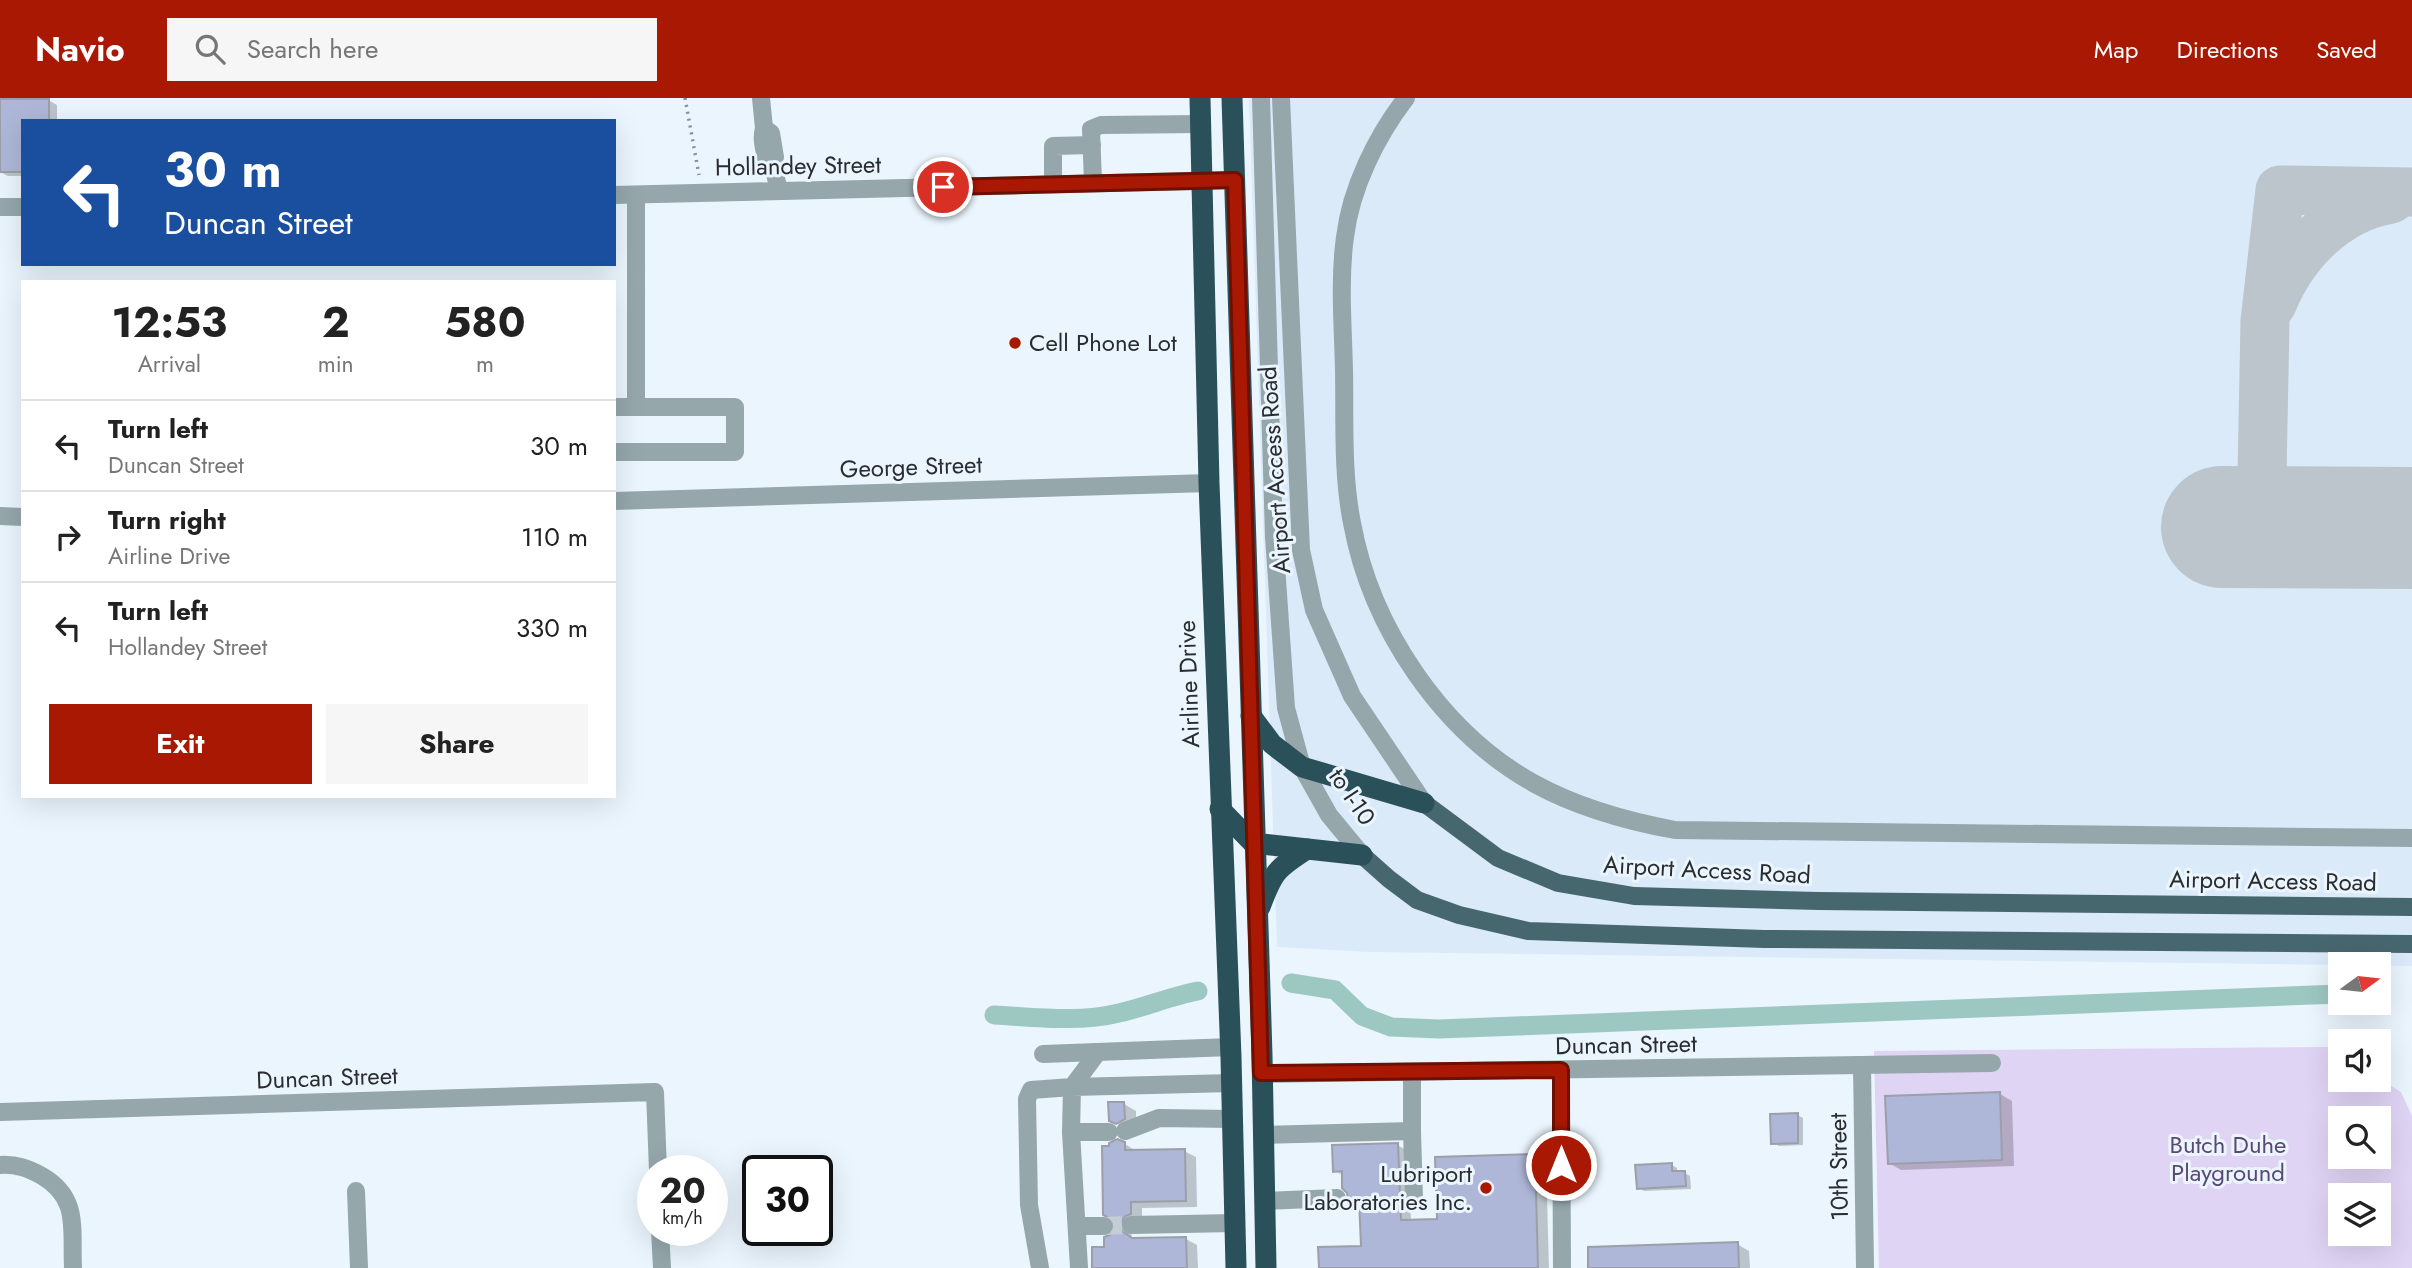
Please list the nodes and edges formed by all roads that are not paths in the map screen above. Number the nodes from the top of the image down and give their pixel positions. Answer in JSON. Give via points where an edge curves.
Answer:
{"nodes":[{"id":1,"x":761,"y":98,"type":"edge"},
{"id":2,"x":1200,"y":98,"type":"edge"},
{"id":3,"x":1232,"y":98,"type":"edge"},
{"id":4,"x":1261,"y":98,"type":"edge"},
{"id":5,"x":1281,"y":98,"type":"edge"},
{"id":6,"x":1406,"y":98,"type":"edge"},
{"id":7,"x":1200,"y":124,"type":"junction"},
{"id":8,"x":1092,"y":145,"type":"junction"},
{"id":9,"x":1202,"y":180,"type":"junction"},
{"id":10,"x":1235,"y":180,"type":"junction"},
{"id":11,"x":1093,"y":183,"type":"junction"},
{"id":12,"x":1053,"y":184,"type":"junction"},
{"id":13,"x":779,"y":191,"type":"junction"},
{"id":14,"x":616,"y":195,"type":"edge"},
{"id":15,"x":636,"y":195,"type":"junction"},
{"id":16,"x":0,"y":207,"type":"edge"},
{"id":17,"x":21,"y":207,"type":"edge"},
{"id":18,"x":616,"y":407,"type":"edge"},
{"id":19,"x":636,"y":407,"type":"junction"},
{"id":20,"x":616,"y":452,"type":"edge"},
{"id":21,"x":1209,"y":483,"type":"junction"},
{"id":22,"x":616,"y":501,"type":"edge"},
{"id":23,"x":0,"y":516,"type":"edge"},
{"id":24,"x":21,"y":517,"type":"edge"},
{"id":25,"x":1251,"y":716,"type":"junction"},
{"id":26,"x":1302,"y":766,"type":"junction"},
{"id":27,"x":1424,"y":803,"type":"junction"},
{"id":28,"x":1220,"y":809,"type":"junction"},
{"id":29,"x":2412,"y":838,"type":"edge"},
{"id":30,"x":1254,"y":843,"type":"junction"},
{"id":31,"x":1307,"y":849,"type":"junction"},
{"id":32,"x":1362,"y":855,"type":"junction"},
{"id":33,"x":2412,"y":906,"type":"edge"},
{"id":34,"x":1256,"y":919,"type":"junction"},
{"id":35,"x":2412,"y":944,"type":"edge"},
{"id":36,"x":1231,"y":1047,"type":"junction"},
{"id":37,"x":1098,"y":1052,"type":"junction"},
{"id":38,"x":1042,"y":1054,"type":"dead end"},
{"id":39,"x":1992,"y":1063,"type":"dead end"},
{"id":40,"x":1862,"y":1065,"type":"junction"},
{"id":41,"x":1561,"y":1070,"type":"junction"},
{"id":42,"x":1412,"y":1072,"type":"junction"},
{"id":43,"x":1261,"y":1073,"type":"junction"},
{"id":44,"x":1232,"y":1083,"type":"junction"},
{"id":45,"x":1073,"y":1087,"type":"junction"},
{"id":46,"x":0,"y":1112,"type":"edge"},
{"id":47,"x":1233,"y":1119,"type":"junction"},
{"id":48,"x":1412,"y":1131,"type":"junction"},
{"id":49,"x":1071,"y":1132,"type":"junction"},
{"id":50,"x":1263,"y":1135,"type":"junction"},
{"id":51,"x":657,"y":1155,"type":"edge"},
{"id":52,"x":0,"y":1165,"type":"edge"},
{"id":53,"x":356,"y":1191,"type":"dead end"},
{"id":54,"x":1337,"y":1198,"type":"dead end"},
{"id":55,"x":1414,"y":1200,"type":"dead end"},
{"id":56,"x":1264,"y":1201,"type":"junction"},
{"id":57,"x":1235,"y":1223,"type":"junction"},
{"id":58,"x":1131,"y":1225,"type":"tunnel mouth"},
{"id":59,"x":1077,"y":1226,"type":"junction"},
{"id":60,"x":1104,"y":1226,"type":"tunnel mouth"},
{"id":61,"x":661,"y":1246,"type":"edge"},
{"id":62,"x":73,"y":1268,"type":"edge"},
{"id":63,"x":359,"y":1268,"type":"edge"},
{"id":64,"x":662,"y":1268,"type":"edge"},
{"id":65,"x":1040,"y":1268,"type":"edge"},
{"id":66,"x":1079,"y":1268,"type":"edge"},
{"id":67,"x":1236,"y":1268,"type":"edge"},
{"id":68,"x":1266,"y":1268,"type":"edge"},
{"id":69,"x":1562,"y":1268,"type":"edge"},
{"id":70,"x":1865,"y":1268,"type":"edge"}],
"edges":[{"from":1,"to":13,"type":"street"},
{"from":2,"to":7,"type":"highway","name":"Airline Drive"},
{"from":3,"to":10,"type":"highway"},
{"from":4,"to":26,"type":"street","name":"Airport Access Road","via":[[1274,537],[1286,708]]},
{"from":5,"to":27,"type":"street","name":"Airport Access Road","via":[[1303,562],[1314,610],[1352,696]]},
{"from":6,"to":29,"type":"street","via":[[1378,142],[1345,236],[1342,288],[1351,521],[1366,576],[1406,660],[1447,713],[1493,755],[1534,783],[1586,807],[1675,830]]},
{"from":7,"to":8,"type":"street","via":[[1101,125],[1091,129]]},
{"from":7,"to":9,"type":"highway","name":"Airline Drive"},
{"from":8,"to":11,"type":"street"},
{"from":8,"to":12,"type":"street","via":[[1053,146]]},
{"from":9,"to":10,"type":"street","name":"Hollandey Street"},
{"from":9,"to":11,"type":"street","name":"Hollandey Street"},
{"from":9,"to":21,"type":"highway","name":"Airline Drive"},
{"from":10,"to":25,"type":"highway"},
{"from":11,"to":12,"type":"street","name":"Hollandey Street"},
{"from":12,"to":13,"type":"street","name":"Hollandey Street"},
{"from":13,"to":15,"type":"street","name":"Hollandey Street"},
{"from":14,"to":15,"type":"street","name":"Hollandey Street"},
{"from":15,"to":19,"type":"street"},
{"from":16,"to":17,"type":"street"},
{"from":18,"to":19,"type":"street"},
{"from":19,"to":20,"type":"street","via":[[734,407],[735,452]]},
{"from":21,"to":22,"type":"street","name":"George Street"},
{"from":21,"to":28,"type":"highway","name":"Airline Drive"},
{"from":23,"to":24,"type":"street"},
{"from":25,"to":26,"type":"highway","via":[[1272,744]]},
{"from":25,"to":30,"type":"highway"},
{"from":26,"to":27,"type":"highway"},
{"from":26,"to":32,"type":"street","name":"to I-10","via":[[1329,815]]},
{"from":27,"to":33,"type":"main road","name":"Airport Access Road","via":[[1498,858],[1558,883],[1634,896]]},
{"from":28,"to":30,"type":"highway"},
{"from":28,"to":36,"type":"highway","name":"Airline Drive"},
{"from":30,"to":31,"type":"highway"},
{"from":30,"to":34,"type":"highway"},
{"from":31,"to":32,"type":"highway"},
{"from":31,"to":34,"type":"highway","via":[[1271,877]]},
{"from":32,"to":35,"type":"main road","via":[[1417,900],[1528,931],[1764,939]]},
{"from":34,"to":43,"type":"highway"},
{"from":36,"to":37,"type":"street"},
{"from":36,"to":44,"type":"highway","name":"Airline Drive"},
{"from":37,"to":38,"type":"street"},
{"from":37,"to":45,"type":"street"},
{"from":39,"to":40,"type":"street","name":"Duncan Street"},
{"from":40,"to":41,"type":"street","name":"Duncan Street"},
{"from":40,"to":70,"type":"street","name":"10th Street"},
{"from":41,"to":42,"type":"street","name":"Duncan Street"},
{"from":41,"to":69,"type":"street"},
{"from":42,"to":43,"type":"street","name":"Duncan Street"},
{"from":42,"to":48,"type":"street"},
{"from":43,"to":50,"type":"highway"},
{"from":44,"to":45,"type":"street"},
{"from":44,"to":47,"type":"highway","name":"Airline Drive"},
{"from":45,"to":49,"type":"street"},
{"from":45,"to":65,"type":"street","via":[[1031,1090],[1027,1100],[1029,1205]]},
{"from":46,"to":51,"type":"street","name":"Duncan Street","via":[[655,1092]]},
{"from":47,"to":49,"type":"street","via":[[1159,1118],[1117,1132]]},
{"from":47,"to":57,"type":"highway","name":"Airline Drive"},
{"from":48,"to":50,"type":"street"},
{"from":48,"to":55,"type":"street"},
{"from":49,"to":59,"type":"street"},
{"from":50,"to":56,"type":"highway"},
{"from":52,"to":62,"type":"street","via":[[21,1166],[57,1185],[70,1208]]},
{"from":53,"to":63,"type":"street"},
{"from":54,"to":56,"type":"street"},
{"from":56,"to":68,"type":"highway"},
{"from":57,"to":58,"type":"street"},
{"from":57,"to":67,"type":"highway","name":"Airline Drive"},
{"from":59,"to":60,"type":"street"},
{"from":59,"to":66,"type":"street"},
{"from":61,"to":64,"type":"street"}]}
